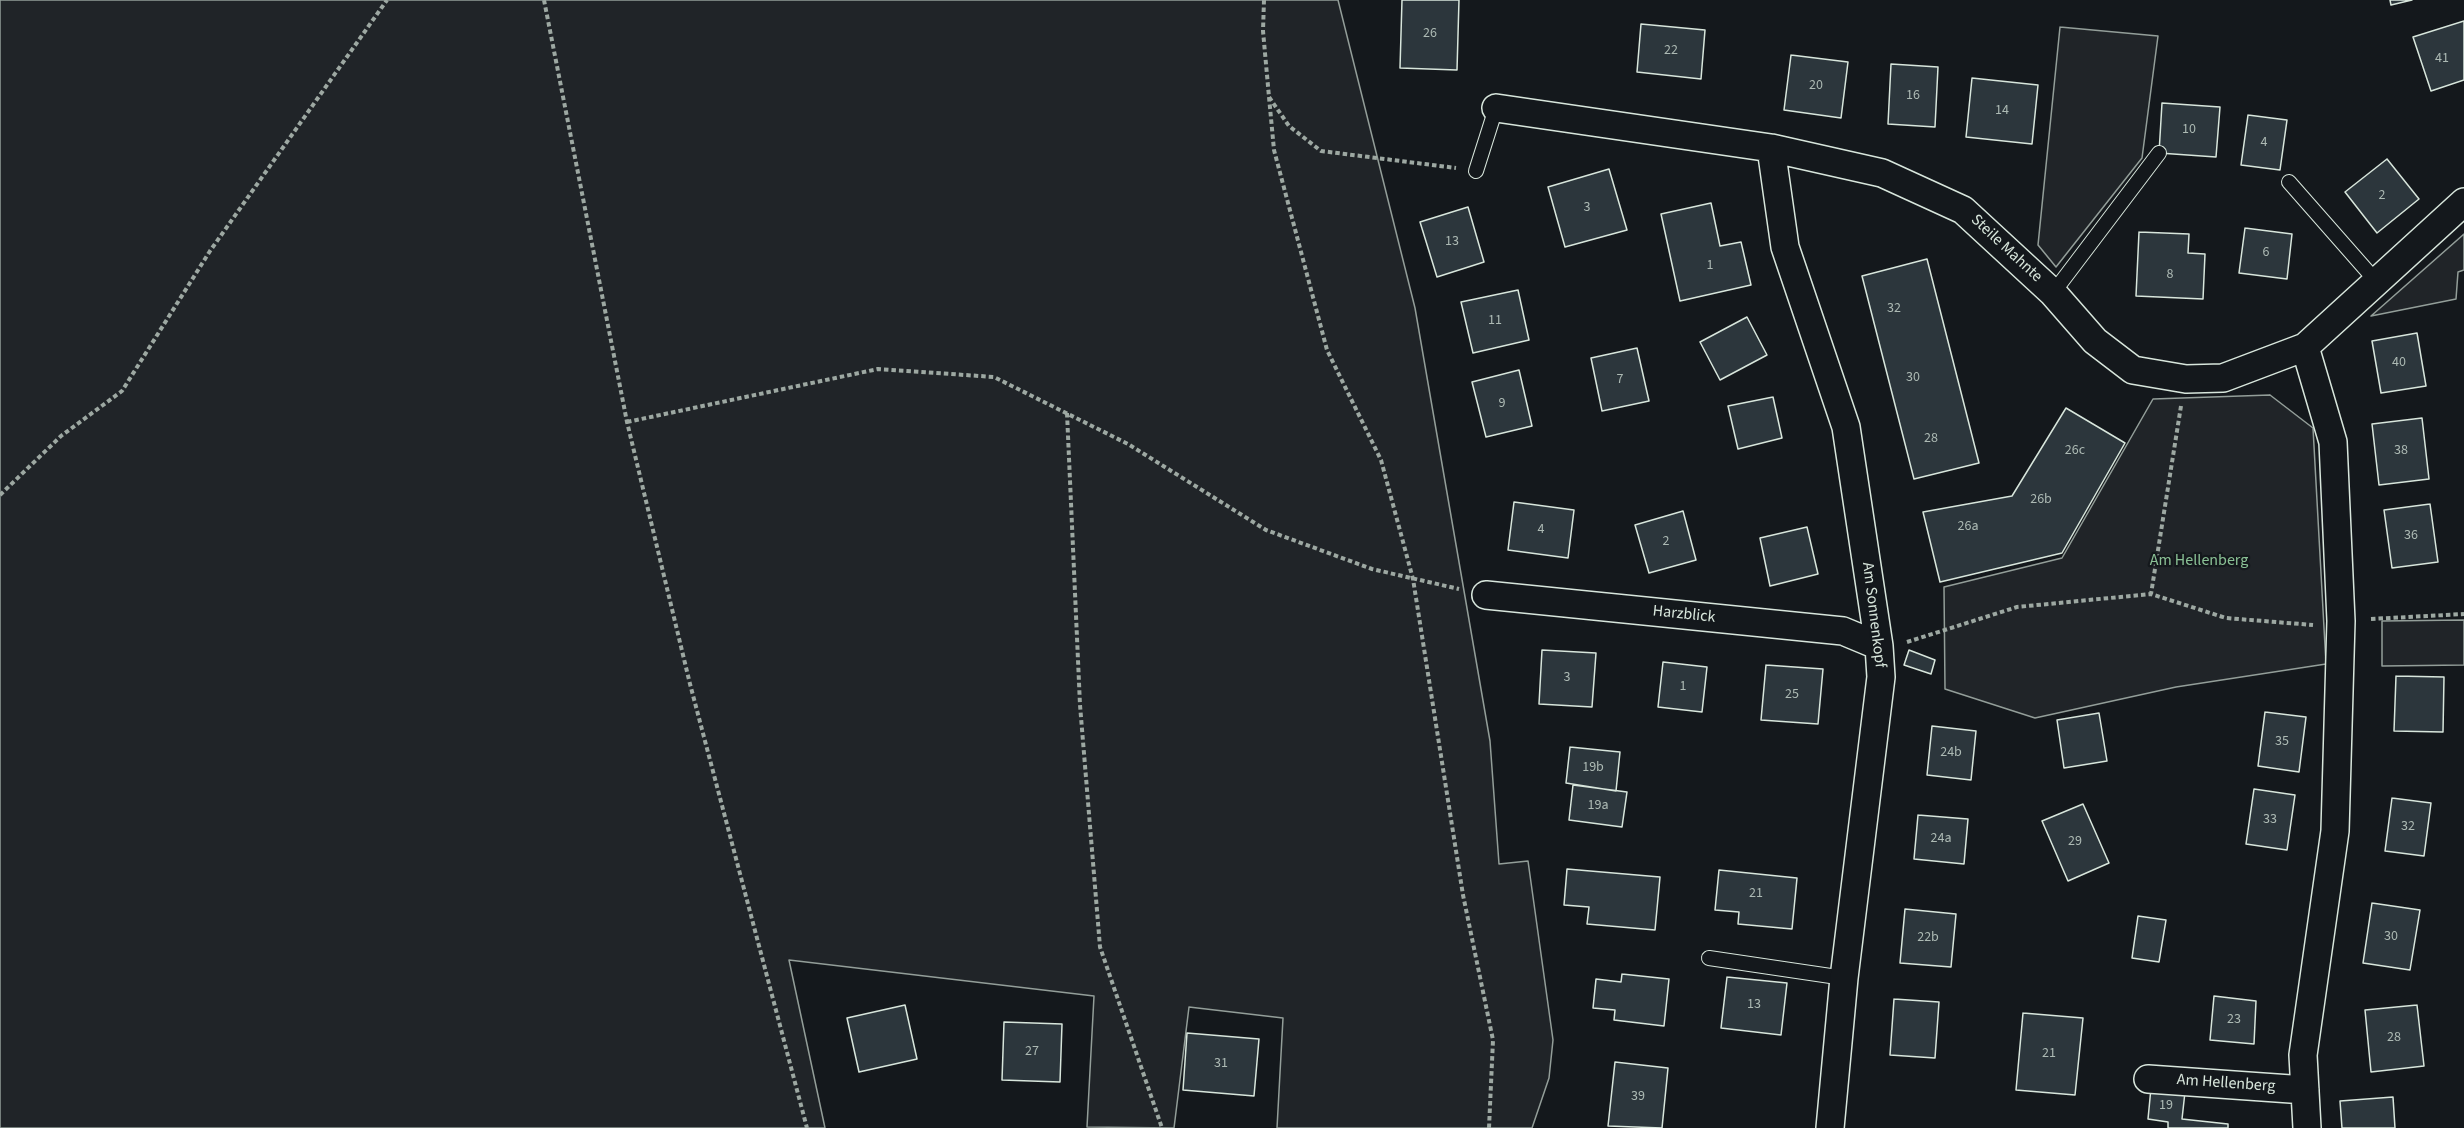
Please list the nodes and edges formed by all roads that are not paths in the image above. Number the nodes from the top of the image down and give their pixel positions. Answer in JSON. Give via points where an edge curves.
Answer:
{"nodes":[{"id":1,"x":1496,"y":108,"type":"joint"},
{"id":2,"x":1771,"y":148,"type":"junction"},
{"id":3,"x":2158,"y":153,"type":"dead end"},
{"id":4,"x":1476,"y":171,"type":"road end"},
{"id":5,"x":2289,"y":182,"type":"dead end"},
{"id":6,"x":2464,"y":202,"type":"edge"},
{"id":7,"x":2376,"y":281,"type":"junction"},
{"id":8,"x":2053,"y":293,"type":"junction"},
{"id":9,"x":2305,"y":347,"type":"junction"},
{"id":10,"x":1486,"y":595,"type":"road end"},
{"id":11,"x":1879,"y":646,"type":"junction"},
{"id":12,"x":1709,"y":958,"type":"dead end"},
{"id":13,"x":1844,"y":978,"type":"junction"},
{"id":14,"x":2148,"y":1079,"type":"dead end"},
{"id":15,"x":2305,"y":1090,"type":"junction"},
{"id":16,"x":1830,"y":1128,"type":"edge"},
{"id":17,"x":2307,"y":1128,"type":"edge"}],
"edges":[{"from":1,"to":2,"type":"street","name":"Steile Mahnte"},
{"from":1,"to":4,"type":"lane","name":"Steile Mahnte"},
{"from":2,"to":8,"type":"street","name":"Steile Mahnte","via":[[1882,173],[1963,210]]},
{"from":2,"to":11,"type":"street","name":"Am Sonnenkopf","via":[[1785,247],[1846,427]]},
{"from":3,"to":8,"type":"lane"},
{"from":5,"to":7,"type":"lane"},
{"from":6,"to":7,"type":"street","name":"Steile Mahnte"},
{"from":7,"to":9,"type":"street","name":"Steile Mahnte"},
{"from":8,"to":9,"type":"street","name":"Steile Mahnte","via":[[2095,341],[2133,370],[2186,379],[2223,378]]},
{"from":9,"to":15,"type":"street","via":[[2333,442],[2341,621],[2335,831],[2303,1055]]},
{"from":10,"to":11,"type":"street","name":"Harzblick","via":[[1843,631]]},
{"from":11,"to":13,"type":"street","name":"Am Sonnenkopf","via":[[1881,677]]},
{"from":12,"to":13,"type":"lane"},
{"from":13,"to":16,"type":"street","name":"Am Sonnenkopf"},
{"from":14,"to":15,"type":"street","name":"Am Hellenberg"},
{"from":15,"to":17,"type":"street"}]}
